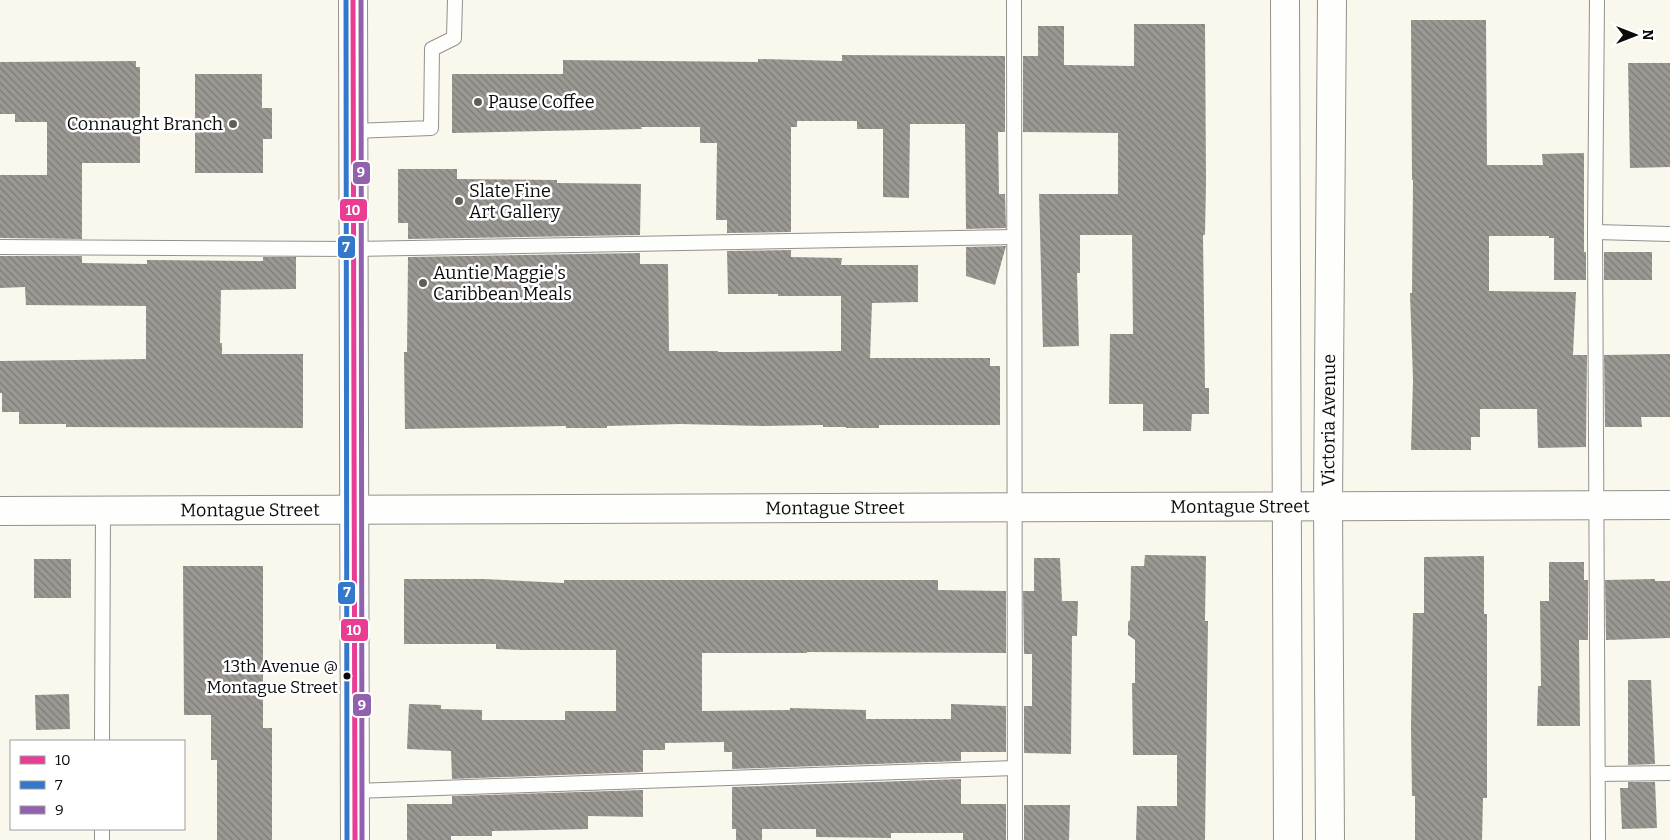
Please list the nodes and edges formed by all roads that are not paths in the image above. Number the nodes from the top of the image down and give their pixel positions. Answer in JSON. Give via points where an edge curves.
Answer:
{"nodes":[{"id":1,"x":353,"y":0,"type":"edge"},
{"id":2,"x":455,"y":0,"type":"edge"},
{"id":3,"x":1014,"y":0,"type":"edge"},
{"id":4,"x":1285,"y":0,"type":"edge"},
{"id":5,"x":1332,"y":0,"type":"edge"},
{"id":6,"x":1597,"y":0,"type":"edge"},
{"id":7,"x":354,"y":131,"type":"junction"},
{"id":8,"x":1596,"y":232,"type":"junction"},
{"id":9,"x":1670,"y":234,"type":"edge"},
{"id":10,"x":1014,"y":237,"type":"junction"},
{"id":11,"x":0,"y":247,"type":"edge"},
{"id":12,"x":354,"y":249,"type":"junction"},
{"id":13,"x":1670,"y":505,"type":"edge"},
{"id":14,"x":1328,"y":506,"type":"junction"},
{"id":15,"x":1597,"y":506,"type":"junction"},
{"id":16,"x":1287,"y":507,"type":"junction"},
{"id":17,"x":1015,"y":508,"type":"junction"},
{"id":18,"x":103,"y":510,"type":"junction"},
{"id":19,"x":354,"y":510,"type":"junction"},
{"id":20,"x":0,"y":511,"type":"edge"},
{"id":21,"x":102,"y":740,"type":"edge"},
{"id":22,"x":1015,"y":768,"type":"junction"},
{"id":23,"x":1670,"y":773,"type":"edge"},
{"id":24,"x":1598,"y":774,"type":"junction"},
{"id":25,"x":355,"y":791,"type":"junction"},
{"id":26,"x":355,"y":840,"type":"edge"},
{"id":27,"x":1015,"y":840,"type":"edge"},
{"id":28,"x":1288,"y":840,"type":"edge"},
{"id":29,"x":1330,"y":840,"type":"edge"},
{"id":30,"x":1598,"y":840,"type":"edge"}],
"edges":[{"from":1,"to":7,"type":"street"},
{"from":2,"to":7,"type":"lane","via":[[454,38],[432,49],[430,128]]},
{"from":3,"to":10,"type":"lane"},
{"from":4,"to":16,"type":"street"},
{"from":5,"to":14,"type":"street","name":"Victoria Avenue"},
{"from":6,"to":8,"type":"lane"},
{"from":7,"to":12,"type":"street"},
{"from":8,"to":9,"type":"lane"},
{"from":8,"to":15,"type":"lane"},
{"from":10,"to":12,"type":"lane"},
{"from":10,"to":17,"type":"lane"},
{"from":11,"to":12,"type":"lane"},
{"from":12,"to":19,"type":"street"},
{"from":13,"to":15,"type":"street","name":"Montague Street"},
{"from":14,"to":15,"type":"street","name":"Montague Street"},
{"from":14,"to":16,"type":"street","name":"Montague Street"},
{"from":14,"to":29,"type":"street","name":"Victoria Avenue"},
{"from":15,"to":24,"type":"lane"},
{"from":16,"to":17,"type":"street","name":"Montague Street"},
{"from":16,"to":28,"type":"street"},
{"from":17,"to":19,"type":"street","name":"Montague Street"},
{"from":17,"to":22,"type":"lane"},
{"from":18,"to":19,"type":"street","name":"Montague Street"},
{"from":18,"to":20,"type":"street","name":"Montague Street"},
{"from":18,"to":21,"type":"lane"},
{"from":19,"to":25,"type":"street"},
{"from":22,"to":25,"type":"lane"},
{"from":22,"to":27,"type":"lane"},
{"from":23,"to":24,"type":"lane"},
{"from":24,"to":30,"type":"lane"},
{"from":25,"to":26,"type":"street"}]}
